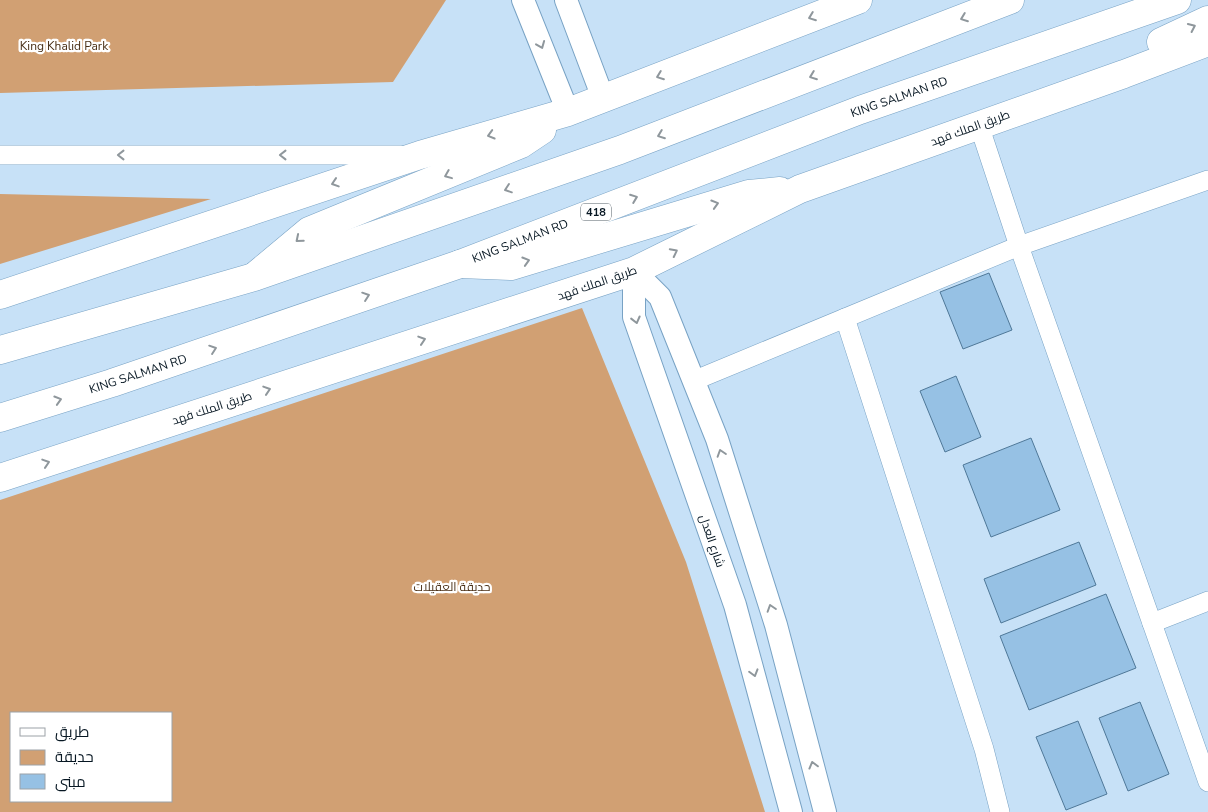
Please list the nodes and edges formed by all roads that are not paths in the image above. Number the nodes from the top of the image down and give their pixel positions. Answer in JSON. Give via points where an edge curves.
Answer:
{"nodes":[{"id":1,"x":523,"y":0,"type":"edge"},
{"id":2,"x":566,"y":0,"type":"edge"},
{"id":3,"x":858,"y":0,"type":"edge"},
{"id":4,"x":1010,"y":0,"type":"edge"},
{"id":5,"x":1177,"y":0,"type":"edge"},
{"id":6,"x":1208,"y":20,"type":"edge"},
{"id":7,"x":1208,"y":42,"type":"edge"},
{"id":8,"x":1124,"y":74,"type":"junction"},
{"id":9,"x":603,"y":98,"type":"junction"},
{"id":10,"x":568,"y":112,"type":"junction"},
{"id":11,"x":979,"y":125,"type":"junction"},
{"id":12,"x":0,"y":154,"type":"edge"},
{"id":13,"x":420,"y":155,"type":"junction"},
{"id":14,"x":1207,"y":183,"type":"edge"},
{"id":15,"x":800,"y":189,"type":"junction"},
{"id":16,"x":1019,"y":246,"type":"junction"},
{"id":17,"x":460,"y":264,"type":"junction"},
{"id":18,"x":634,"y":271,"type":"junction"},
{"id":19,"x":254,"y":277,"type":"junction"},
{"id":20,"x":0,"y":295,"type":"edge"},
{"id":21,"x":845,"y":318,"type":"junction"},
{"id":22,"x":0,"y":350,"type":"edge"},
{"id":23,"x":694,"y":381,"type":"junction"},
{"id":24,"x":6,"y":416,"type":"edge"},
{"id":25,"x":0,"y":478,"type":"edge"},
{"id":26,"x":1208,"y":601,"type":"edge"},
{"id":27,"x":1152,"y":623,"type":"junction"},
{"id":28,"x":1208,"y":782,"type":"edge"},
{"id":29,"x":791,"y":812,"type":"edge"},
{"id":30,"x":826,"y":812,"type":"edge"},
{"id":31,"x":1000,"y":812,"type":"edge"}],
"edges":[{"from":1,"to":10,"type":"street","one_way":true},
{"from":2,"to":9,"type":"street"},
{"from":3,"to":9,"type":"main road","one_way":true},
{"from":4,"to":19,"type":"main road","one_way":true,"via":[[620,150]]},
{"from":17,"to":5,"type":"main road","name":"KING SALMAN RD","number":"418","one_way":true,"via":[[860,110]]},
{"from":8,"to":6,"type":"main road","one_way":true,"via":[[1156,44]]},
{"from":7,"to":8,"type":"main road","name":"طريق الملك فهد"},
{"from":8,"to":11,"type":"main road","name":"طريق الملك فهد"},
{"from":9,"to":10,"type":"main road"},
{"from":10,"to":13,"type":"main road","one_way":true},
{"from":10,"to":19,"type":"main road","one_way":true,"via":[[521,144],[309,231]]},
{"from":11,"to":15,"type":"main road","name":"طريق الملك فهد"},
{"from":11,"to":16,"type":"street"},
{"from":13,"to":12,"type":"street","one_way":true},
{"from":13,"to":20,"type":"main road","one_way":true},
{"from":14,"to":16,"type":"street"},
{"from":17,"to":15,"type":"main road","one_way":true,"via":[[511,266],[749,194]]},
{"from":18,"to":15,"type":"main road","name":"طريق الملك فهد","one_way":true},
{"from":16,"to":21,"type":"street"},
{"from":16,"to":27,"type":"street"},
{"from":24,"to":17,"type":"main road","name":"KING SALMAN RD","number":"418","one_way":true},
{"from":18,"to":23,"type":"street","via":[[660,297]]},
{"from":25,"to":18,"type":"main road","name":"طريق الملك فهد","one_way":true},
{"from":18,"to":29,"type":"street","name":"شارع العدل","one_way":true,"via":[[634,317],[735,605]]},
{"from":19,"to":22,"type":"main road"},
{"from":21,"to":23,"type":"street"},
{"from":21,"to":31,"type":"street","via":[[984,749]]},
{"from":30,"to":23,"type":"street","one_way":true,"via":[[776,625],[717,439]]},
{"from":26,"to":27,"type":"street"},
{"from":27,"to":28,"type":"street"}]}
